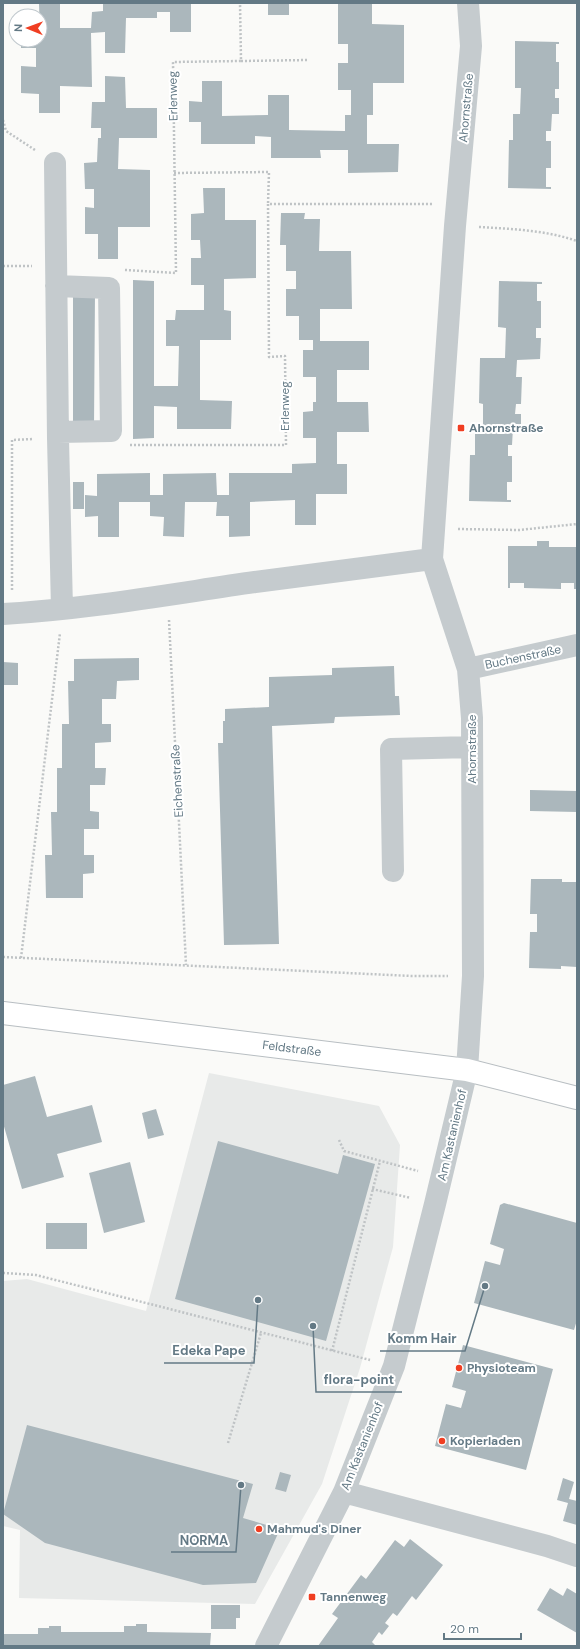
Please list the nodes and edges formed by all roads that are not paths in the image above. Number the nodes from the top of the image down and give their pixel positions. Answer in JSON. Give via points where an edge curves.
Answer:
{"nodes":[{"id":1,"x":468,"y":3,"type":"edge"},
{"id":2,"x":56,"y":163,"type":"road end"},
{"id":3,"x":56,"y":276,"type":"junction"},
{"id":4,"x":58,"y":432,"type":"junction"},
{"id":5,"x":432,"y":559,"type":"junction"},
{"id":6,"x":62,"y":609,"type":"junction"},
{"id":7,"x":8,"y":614,"type":"edge"},
{"id":8,"x":577,"y":645,"type":"edge"},
{"id":9,"x":468,"y":669,"type":"junction"},
{"id":10,"x":472,"y":747,"type":"junction"},
{"id":11,"x":392,"y":871,"type":"dead end"},
{"id":12,"x":3,"y":1013,"type":"edge"},
{"id":13,"x":466,"y":1070,"type":"junction"},
{"id":14,"x":577,"y":1098,"type":"edge"},
{"id":15,"x":344,"y":1492,"type":"junction"},
{"id":16,"x":577,"y":1556,"type":"edge"},
{"id":17,"x":266,"y":1646,"type":"edge"}],
"edges":[{"from":1,"to":5,"type":"street","name":"Ahornstraße","via":[[471,46],[456,215]]},
{"from":2,"to":3,"type":"street"},
{"from":3,"to":4,"type":"street"},
{"from":3,"to":4,"type":"street","via":[[109,288],[111,431]]},
{"from":4,"to":6,"type":"street"},
{"from":5,"to":6,"type":"street"},
{"from":5,"to":9,"type":"street","name":"Ahornstraße"},
{"from":6,"to":7,"type":"street"},
{"from":8,"to":9,"type":"street","name":"Buchenstraße"},
{"from":9,"to":10,"type":"street","name":"Ahornstraße"},
{"from":10,"to":11,"type":"street","via":[[391,749]]},
{"from":10,"to":13,"type":"street","name":"Ahornstraße","via":[[473,976]]},
{"from":12,"to":13,"type":"main road","name":"Feldstraße"},
{"from":13,"to":14,"type":"main road","name":"Feldstraße"},
{"from":13,"to":15,"type":"street","name":"Am Kastanienhof","via":[[394,1366]]},
{"from":15,"to":16,"type":"street"},
{"from":15,"to":17,"type":"street","name":"Am Kastanienhof"}]}
